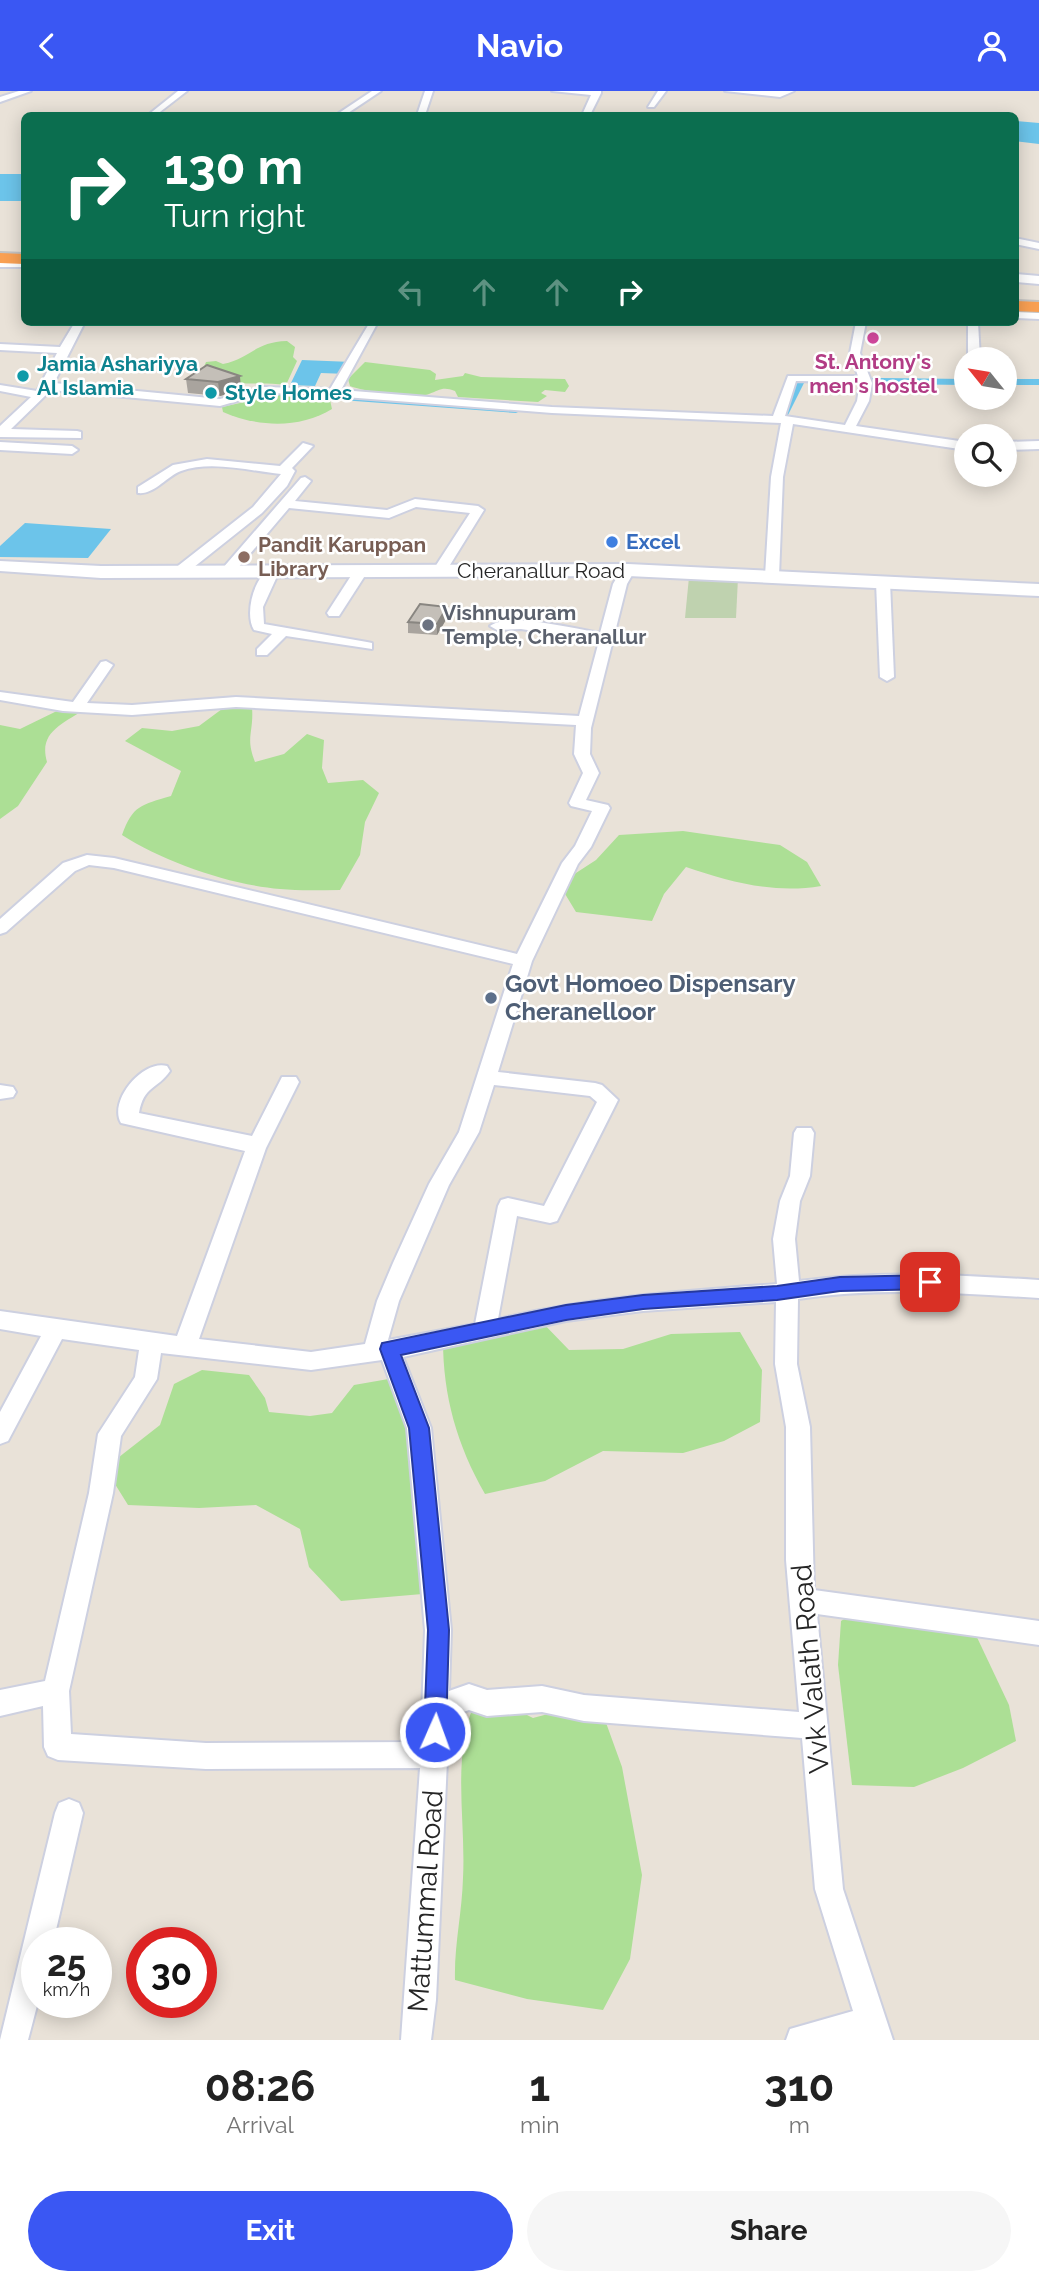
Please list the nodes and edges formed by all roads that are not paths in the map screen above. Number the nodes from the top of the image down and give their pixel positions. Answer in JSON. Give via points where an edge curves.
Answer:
{"nodes":[{"id":1,"x":27,"y":91,"type":"edge"},
{"id":2,"x":183,"y":91,"type":"edge"},
{"id":3,"x":377,"y":91,"type":"edge"},
{"id":4,"x":429,"y":91,"type":"edge"},
{"id":5,"x":556,"y":91,"type":"edge"},
{"id":6,"x":662,"y":91,"type":"edge"},
{"id":7,"x":729,"y":91,"type":"edge"},
{"id":8,"x":790,"y":91,"type":"edge"},
{"id":9,"x":597,"y":92,"type":"edge"},
{"id":10,"x":0,"y":100,"type":"edge"},
{"id":11,"x":651,"y":105,"type":"dead end"},
{"id":12,"x":156,"y":112,"type":"edge"},
{"id":13,"x":345,"y":112,"type":"edge"},
{"id":14,"x":422,"y":112,"type":"edge"},
{"id":15,"x":587,"y":112,"type":"edge"},
{"id":16,"x":1019,"y":242,"type":"edge"},
{"id":17,"x":1039,"y":246,"type":"edge"},
{"id":18,"x":0,"y":258,"type":"edge"},
{"id":19,"x":21,"y":262,"type":"edge"},
{"id":20,"x":21,"y":262,"type":"edge"},
{"id":21,"x":0,"y":264,"type":"edge"},
{"id":22,"x":1019,"y":278,"type":"edge"},
{"id":23,"x":1039,"y":280,"type":"edge"},
{"id":24,"x":1019,"y":306,"type":"edge"},
{"id":25,"x":1039,"y":307,"type":"edge"},
{"id":26,"x":1019,"y":315,"type":"edge"},
{"id":27,"x":1039,"y":316,"type":"edge"},
{"id":28,"x":77,"y":326,"type":"edge"},
{"id":29,"x":373,"y":326,"type":"edge"},
{"id":30,"x":859,"y":326,"type":"edge"},
{"id":31,"x":973,"y":326,"type":"edge"},
{"id":32,"x":0,"y":347,"type":"edge"},
{"id":33,"x":974,"y":347,"type":"edge"},
{"id":34,"x":63,"y":350,"type":"junction"},
{"id":35,"x":866,"y":381,"type":"junction"},
{"id":36,"x":0,"y":388,"type":"edge"},
{"id":37,"x":45,"y":389,"type":"junction"},
{"id":38,"x":334,"y":393,"type":"junction"},
{"id":39,"x":783,"y":419,"type":"junction"},
{"id":40,"x":849,"y":428,"type":"junction"},
{"id":41,"x":0,"y":433,"type":"edge"},
{"id":42,"x":76,"y":435,"type":"dead end"},
{"id":43,"x":954,"y":445,"type":"edge"},
{"id":44,"x":1039,"y":445,"type":"edge"},
{"id":45,"x":0,"y":446,"type":"edge"},
{"id":46,"x":307,"y":446,"type":"dead end"},
{"id":47,"x":1017,"y":446,"type":"edge"},
{"id":48,"x":72,"y":450,"type":"dead end"},
{"id":49,"x":283,"y":470,"type":"junction"},
{"id":50,"x":304,"y":481,"type":"dead end"},
{"id":51,"x":142,"y":489,"type":"dead end"},
{"id":52,"x":286,"y":505,"type":"junction"},
{"id":53,"x":0,"y":566,"type":"edge"},
{"id":54,"x":440,"y":570,"type":"junction"},
{"id":55,"x":360,"y":571,"type":"junction"},
{"id":56,"x":628,"y":571,"type":"junction"},
{"id":57,"x":179,"y":572,"type":"junction"},
{"id":58,"x":227,"y":572,"type":"junction"},
{"id":59,"x":272,"y":572,"type":"junction"},
{"id":60,"x":772,"y":576,"type":"junction"},
{"id":61,"x":883,"y":582,"type":"junction"},
{"id":62,"x":1039,"y":590,"type":"edge"},
{"id":63,"x":334,"y":613,"type":"dead end"},
{"id":64,"x":496,"y":626,"type":"dead end"},
{"id":65,"x":282,"y":632,"type":"junction"},
{"id":66,"x":607,"y":638,"type":"junction"},
{"id":67,"x":367,"y":646,"type":"dead end"},
{"id":68,"x":262,"y":652,"type":"dead end"},
{"id":69,"x":106,"y":666,"type":"dead end"},
{"id":70,"x":887,"y":677,"type":"dead end"},
{"id":71,"x":0,"y":696,"type":"edge"},
{"id":72,"x":77,"y":706,"type":"junction"},
{"id":73,"x":586,"y":721,"type":"junction"},
{"id":74,"x":0,"y":928,"type":"edge"},
{"id":75,"x":523,"y":961,"type":"junction"},
{"id":76,"x":160,"y":1071,"type":"dead end"},
{"id":77,"x":484,"y":1077,"type":"junction"},
{"id":78,"x":289,"y":1082,"type":"dead end"},
{"id":79,"x":804,"y":1133,"type":"dead end"},
{"id":80,"x":256,"y":1148,"type":"junction"},
{"id":81,"x":1039,"y":1289,"type":"edge"},
{"id":82,"x":785,"y":1292,"type":"junction"},
{"id":83,"x":0,"y":1320,"type":"edge"},
{"id":84,"x":56,"y":1329,"type":"junction"},
{"id":85,"x":485,"y":1331,"type":"junction"},
{"id":86,"x":151,"y":1342,"type":"junction"},
{"id":87,"x":186,"y":1346,"type":"junction"},
{"id":88,"x":382,"y":1350,"type":"junction"},
{"id":89,"x":0,"y":1434,"type":"edge"},
{"id":90,"x":803,"y":1600,"type":"junction"},
{"id":91,"x":1039,"y":1633,"type":"edge"},
{"id":92,"x":55,"y":1692,"type":"junction"},
{"id":93,"x":0,"y":1703,"type":"edge"},
{"id":94,"x":436,"y":1708,"type":"junction"},
{"id":95,"x":816,"y":1726,"type":"junction"},
{"id":96,"x":434,"y":1755,"type":"junction"},
{"id":97,"x":69,"y":1813,"type":"dead end"},
{"id":98,"x":41,"y":1927,"type":"edge"},
{"id":99,"x":21,"y":2008,"type":"edge"},
{"id":100,"x":875,"y":2030,"type":"edge"},
{"id":101,"x":13,"y":2040,"type":"edge"},
{"id":102,"x":416,"y":2040,"type":"edge"},
{"id":103,"x":801,"y":2040,"type":"edge"}],
"edges":[{"from":1,"to":10,"type":"street"},
{"from":2,"to":12,"type":"street"},
{"from":3,"to":13,"type":"street"},
{"from":4,"to":14,"type":"street"},
{"from":5,"to":9,"type":"street"},
{"from":6,"to":11,"type":"street"},
{"from":7,"to":8,"type":"street","via":[[780,96]]},
{"from":9,"to":15,"type":"street"},
{"from":16,"to":17,"type":"street"},
{"from":18,"to":19,"type":"highway"},
{"from":20,"to":21,"type":"street"},
{"from":22,"to":23,"type":"main road"},
{"from":24,"to":25,"type":"highway"},
{"from":26,"to":27,"type":"street"},
{"from":28,"to":34,"type":"street"},
{"from":29,"to":38,"type":"street"},
{"from":30,"to":35,"type":"street","via":[[855,353]]},
{"from":31,"to":33,"type":"street"},
{"from":32,"to":34,"type":"street"},
{"from":34,"to":37,"type":"street"},
{"from":35,"to":39,"type":"street","via":[[792,378],[780,407]]},
{"from":35,"to":40,"type":"street","via":[[863,401]]},
{"from":36,"to":37,"type":"street"},
{"from":37,"to":38,"type":"street","via":[[144,393],[220,403],[264,390]]},
{"from":37,"to":41,"type":"street"},
{"from":38,"to":39,"type":"street","via":[[552,410]]},
{"from":39,"to":40,"type":"street"},
{"from":39,"to":60,"type":"street"},
{"from":40,"to":43,"type":"street"},
{"from":41,"to":42,"type":"street"},
{"from":44,"to":47,"type":"street"},
{"from":45,"to":48,"type":"street"},
{"from":46,"to":49,"type":"street"},
{"from":49,"to":51,"type":"street","via":[[207,463],[177,468]]},
{"from":49,"to":57,"type":"street","via":[[289,471],[286,478],[253,513]]},
{"from":50,"to":52,"type":"street"},
{"from":52,"to":54,"type":"street","via":[[389,514],[415,503],[478,510]]},
{"from":52,"to":58,"type":"street"},
{"from":53,"to":57,"type":"main road","name":"Cheranallur Road"},
{"from":54,"to":55,"type":"main road","name":"Cheranallur Road"},
{"from":54,"to":56,"type":"main road","name":"Cheranallur Road"},
{"from":55,"to":59,"type":"main road","name":"Cheranallur Road"},
{"from":55,"to":63,"type":"street"},
{"from":56,"to":60,"type":"main road","name":"Cheranallur Road"},
{"from":56,"to":66,"type":"street"},
{"from":57,"to":58,"type":"main road","name":"Cheranallur Road"},
{"from":58,"to":59,"type":"main road","name":"Cheranallur Road"},
{"from":59,"to":65,"type":"street","via":[[254,621],[259,627]]},
{"from":60,"to":61,"type":"main road","name":"Cheranallur Road"},
{"from":61,"to":62,"type":"main road","name":"Cheranallur Road"},
{"from":61,"to":70,"type":"street"},
{"from":64,"to":66,"type":"street","via":[[521,625]]},
{"from":65,"to":67,"type":"street"},
{"from":65,"to":68,"type":"street"},
{"from":66,"to":73,"type":"street"},
{"from":69,"to":72,"type":"street"},
{"from":71,"to":72,"type":"street"},
{"from":72,"to":73,"type":"street","via":[[132,710],[236,702]]},
{"from":73,"to":75,"type":"street","via":[[582,754],[591,773],[576,803],[603,809],[570,863]]},
{"from":74,"to":75,"type":"street","via":[[69,867],[87,860]]},
{"from":75,"to":77,"type":"street"},
{"from":76,"to":80,"type":"street","via":[[131,1095],[128,1118],[244,1141]]},
{"from":77,"to":85,"type":"street","via":[[595,1090],[608,1100],[550,1215],[508,1206]]},
{"from":77,"to":88,"type":"street","via":[[469,1132],[439,1184],[388,1301]]},
{"from":78,"to":80,"type":"street"},
{"from":79,"to":82,"type":"street","name":"Vvk Valath Road","via":[[800,1176],[784,1238]]},
{"from":80,"to":87,"type":"street"},
{"from":81,"to":82,"type":"street","via":[[909,1281]]},
{"from":82,"to":85,"type":"street","via":[[643,1302]]},
{"from":82,"to":90,"type":"street","name":"Vvk Valath Road","via":[[786,1364],[798,1427]]},
{"from":83,"to":84,"type":"street"},
{"from":84,"to":86,"type":"street"},
{"from":84,"to":89,"type":"street"},
{"from":85,"to":88,"type":"street"},
{"from":86,"to":87,"type":"street"},
{"from":86,"to":92,"type":"street","via":[[146,1379],[110,1434]]},
{"from":87,"to":88,"type":"street","via":[[311,1361]]},
{"from":88,"to":94,"type":"street","name":"Mattummal Road","via":[[419,1428],[438,1630]]},
{"from":90,"to":91,"type":"street"},
{"from":90,"to":95,"type":"street","name":"Vvk Valath Road"},
{"from":92,"to":93,"type":"street"},
{"from":92,"to":96,"type":"street","via":[[58,1747],[206,1756]]},
{"from":94,"to":95,"type":"street","via":[[469,1697],[487,1703],[542,1699],[584,1708]]},
{"from":94,"to":96,"type":"street","name":"Mattummal Road"},
{"from":95,"to":100,"type":"street","name":"Vvk Valath Road","via":[[829,1889]]},
{"from":96,"to":102,"type":"street","name":"Mattummal Road"},
{"from":97,"to":98,"type":"street"},
{"from":99,"to":101,"type":"street"},
{"from":100,"to":103,"type":"street"}]}
